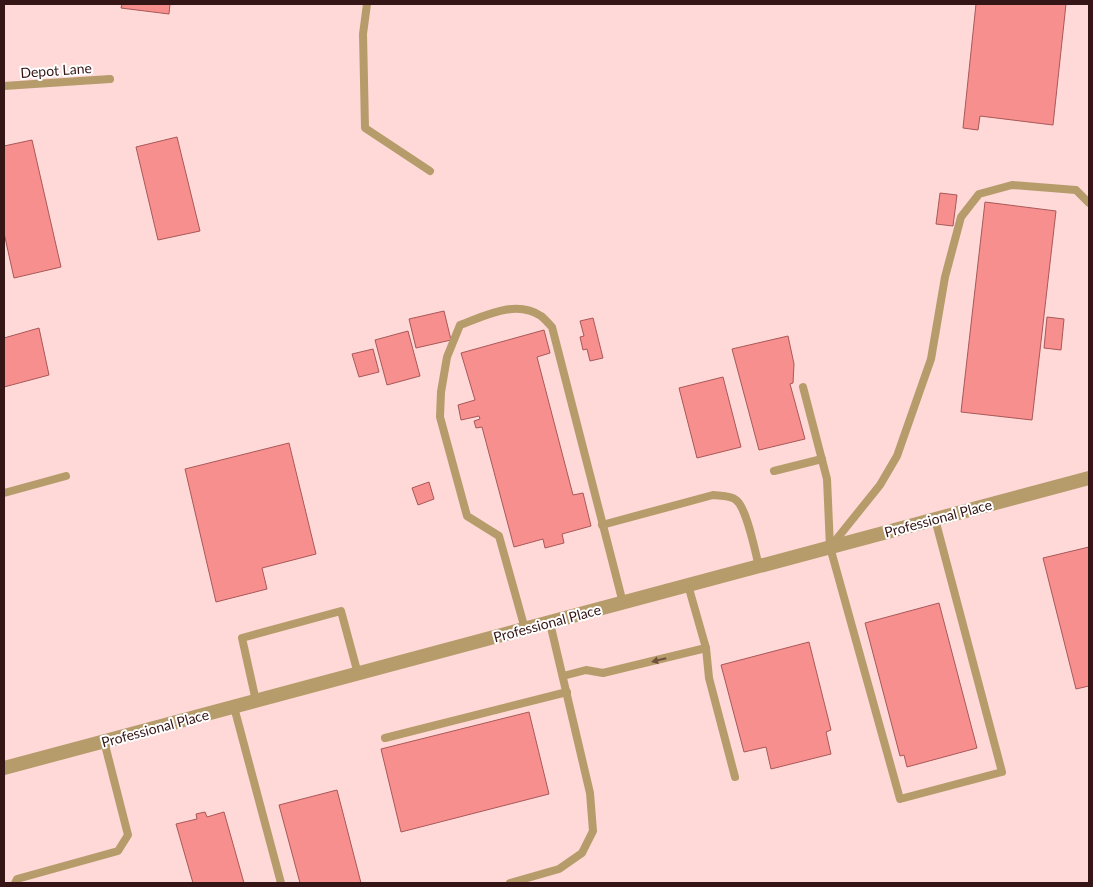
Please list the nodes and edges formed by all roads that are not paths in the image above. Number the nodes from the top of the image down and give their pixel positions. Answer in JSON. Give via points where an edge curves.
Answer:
{"nodes":[{"id":1,"x":367,"y":4,"type":"edge"},
{"id":2,"x":110,"y":79,"type":"dead end"},
{"id":3,"x":4,"y":86,"type":"edge"},
{"id":4,"x":430,"y":171,"type":"dead end"},
{"id":5,"x":1089,"y":203,"type":"edge"},
{"id":6,"x":803,"y":387,"type":"dead end"},
{"id":7,"x":822,"y":459,"type":"junction"},
{"id":8,"x":774,"y":471,"type":"dead end"},
{"id":9,"x":66,"y":476,"type":"dead end"},
{"id":10,"x":1089,"y":478,"type":"edge"},
{"id":11,"x":4,"y":493,"type":"edge"},
{"id":12,"x":935,"y":519,"type":"junction"},
{"id":13,"x":602,"y":525,"type":"junction"},
{"id":14,"x":830,"y":547,"type":"junction"},
{"id":15,"x":759,"y":566,"type":"junction"},
{"id":16,"x":688,"y":585,"type":"junction"},
{"id":17,"x":623,"y":603,"type":"junction"},
{"id":18,"x":550,"y":623,"type":"junction"},
{"id":19,"x":525,"y":629,"type":"junction"},
{"id":20,"x":706,"y":648,"type":"junction"},
{"id":21,"x":358,"y":674,"type":"junction"},
{"id":22,"x":563,"y":676,"type":"junction"},
{"id":23,"x":567,"y":692,"type":"junction"},
{"id":24,"x":256,"y":701,"type":"junction"},
{"id":25,"x":234,"y":707,"type":"junction"},
{"id":26,"x":385,"y":738,"type":"dead end"},
{"id":27,"x":104,"y":741,"type":"junction"},
{"id":28,"x":4,"y":768,"type":"edge"},
{"id":29,"x":735,"y":776,"type":"dead end"},
{"id":30,"x":15,"y":883,"type":"edge"},
{"id":31,"x":281,"y":883,"type":"edge"},
{"id":32,"x":510,"y":883,"type":"edge"}],
"edges":[{"from":1,"to":4,"type":"lane","via":[[363,34],[365,128]]},
{"from":2,"to":3,"type":"lane","name":"Depot Lane"},
{"from":5,"to":14,"type":"lane","via":[[1076,190],[1012,186],[979,194],[961,217],[945,277],[932,358],[897,456],[880,485]]},
{"from":6,"to":7,"type":"lane"},
{"from":7,"to":8,"type":"lane"},
{"from":7,"to":14,"type":"lane","via":[[827,479]]},
{"from":9,"to":11,"type":"lane"},
{"from":10,"to":12,"type":"street","name":"Professional Place"},
{"from":12,"to":14,"type":"street","name":"Professional Place"},
{"from":12,"to":14,"type":"lane","via":[[1002,772],[900,799]]},
{"from":13,"to":15,"type":"lane","via":[[713,495],[724,496],[735,499],[743,509]]},
{"from":13,"to":17,"type":"lane"},
{"from":13,"to":19,"type":"lane","via":[[552,328],[540,316],[522,309],[507,308],[460,325],[447,357],[440,417],[467,516],[499,536]]},
{"from":14,"to":15,"type":"street","name":"Professional Place"},
{"from":15,"to":16,"type":"street","name":"Professional Place"},
{"from":16,"to":17,"type":"street","name":"Professional Place"},
{"from":16,"to":20,"type":"lane"},
{"from":17,"to":18,"type":"street","name":"Professional Place"},
{"from":18,"to":19,"type":"street","name":"Professional Place"},
{"from":18,"to":22,"type":"lane"},
{"from":19,"to":21,"type":"street","name":"Professional Place"},
{"from":20,"to":22,"type":"lane","one_way":true,"via":[[603,673],[586,670]]},
{"from":20,"to":29,"type":"lane","via":[[709,678]]},
{"from":21,"to":24,"type":"street","name":"Professional Place"},
{"from":21,"to":24,"type":"lane","via":[[341,610],[242,638]]},
{"from":22,"to":23,"type":"lane"},
{"from":23,"to":26,"type":"lane"},
{"from":23,"to":32,"type":"lane","via":[[590,793],[593,831],[582,853],[559,869]]},
{"from":24,"to":25,"type":"street","name":"Professional Place"},
{"from":25,"to":27,"type":"street","name":"Professional Place"},
{"from":25,"to":31,"type":"lane"},
{"from":27,"to":28,"type":"street","name":"Professional Place"},
{"from":27,"to":30,"type":"lane","via":[[128,835],[118,850],[17,879]]}]}
